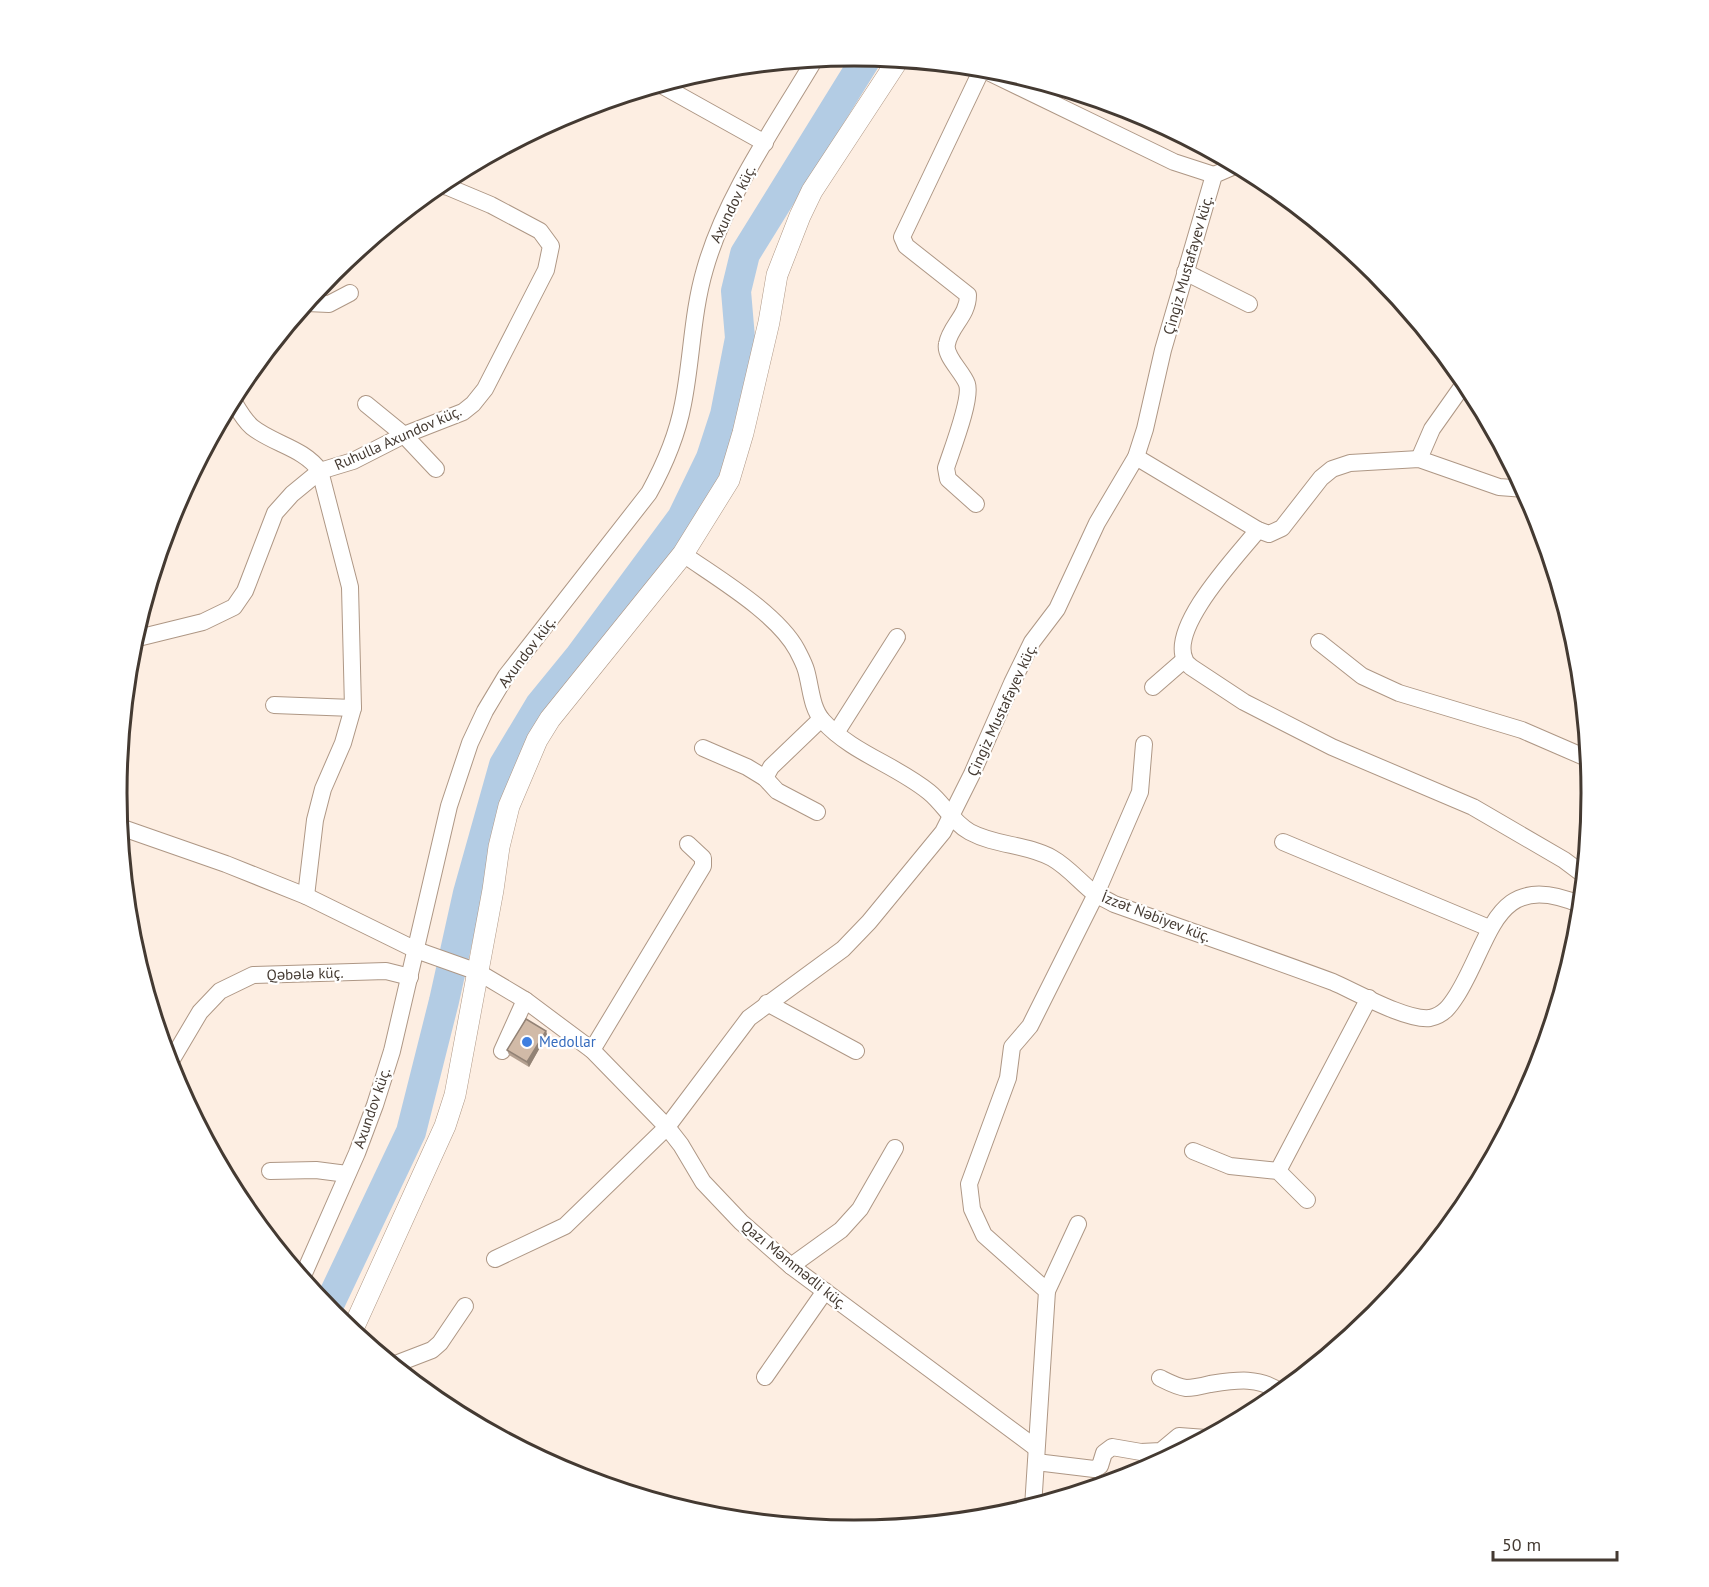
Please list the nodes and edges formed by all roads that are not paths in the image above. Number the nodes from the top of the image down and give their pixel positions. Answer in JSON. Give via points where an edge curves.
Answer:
{"nodes":[{"id":1,"x":810,"y":68,"type":"edge"},
{"id":2,"x":893,"y":68,"type":"edge"},
{"id":3,"x":977,"y":77,"type":"edge"},
{"id":4,"x":1015,"y":84,"type":"edge"},
{"id":5,"x":670,"y":90,"type":"edge"},
{"id":6,"x":765,"y":143,"type":"junction"},
{"id":7,"x":1228,"y":169,"type":"edge"},
{"id":8,"x":1214,"y":176,"type":"junction"},
{"id":9,"x":455,"y":186,"type":"edge"},
{"id":10,"x":1185,"y":272,"type":"junction"},
{"id":11,"x":350,"y":293,"type":"dead end"},
{"id":12,"x":318,"y":303,"type":"edge"},
{"id":13,"x":1249,"y":304,"type":"dead end"},
{"id":14,"x":1460,"y":390,"type":"edge"},
{"id":15,"x":366,"y":404,"type":"dead end"},
{"id":16,"x":238,"y":408,"type":"edge"},
{"id":17,"x":404,"y":435,"type":"junction"},
{"id":18,"x":1136,"y":457,"type":"junction"},
{"id":19,"x":1419,"y":459,"type":"junction"},
{"id":20,"x":436,"y":469,"type":"dead end"},
{"id":21,"x":320,"y":471,"type":"junction"},
{"id":22,"x":1515,"y":488,"type":"edge"},
{"id":23,"x":976,"y":504,"type":"dead end"},
{"id":24,"x":1258,"y":530,"type":"junction"},
{"id":25,"x":683,"y":554,"type":"junction"},
{"id":26,"x":897,"y":637,"type":"dead end"},
{"id":27,"x":144,"y":638,"type":"edge"},
{"id":28,"x":1318,"y":642,"type":"dead end"},
{"id":29,"x":1184,"y":660,"type":"junction"},
{"id":30,"x":1153,"y":687,"type":"dead end"},
{"id":31,"x":274,"y":705,"type":"dead end"},
{"id":32,"x":353,"y":708,"type":"junction"},
{"id":33,"x":821,"y":719,"type":"junction"},
{"id":34,"x":836,"y":733,"type":"junction"},
{"id":35,"x":1144,"y":744,"type":"dead end"},
{"id":36,"x":703,"y":748,"type":"dead end"},
{"id":37,"x":1580,"y":755,"type":"edge"},
{"id":38,"x":765,"y":778,"type":"junction"},
{"id":39,"x":818,"y":812,"type":"dead end"},
{"id":40,"x":951,"y":818,"type":"junction"},
{"id":41,"x":129,"y":830,"type":"edge"},
{"id":42,"x":1282,"y":842,"type":"dead end"},
{"id":43,"x":688,"y":844,"type":"dead end"},
{"id":44,"x":1578,"y":870,"type":"edge"},
{"id":45,"x":1096,"y":894,"type":"junction"},
{"id":46,"x":306,"y":896,"type":"junction"},
{"id":47,"x":1574,"y":902,"type":"edge"},
{"id":48,"x":1489,"y":928,"type":"junction"},
{"id":49,"x":423,"y":952,"type":"junction"},
{"id":50,"x":472,"y":970,"type":"junction"},
{"id":51,"x":410,"y":977,"type":"junction"},
{"id":52,"x":1369,"y":998,"type":"junction"},
{"id":53,"x":525,"y":1000,"type":"junction"},
{"id":54,"x":767,"y":1003,"type":"junction"},
{"id":55,"x":592,"y":1050,"type":"junction"},
{"id":56,"x":502,"y":1051,"type":"dead end"},
{"id":57,"x":856,"y":1051,"type":"dead end"},
{"id":58,"x":175,"y":1054,"type":"edge"},
{"id":59,"x":667,"y":1127,"type":"junction"},
{"id":60,"x":895,"y":1148,"type":"dead end"},
{"id":61,"x":1193,"y":1151,"type":"dead end"},
{"id":62,"x":270,"y":1171,"type":"dead end"},
{"id":63,"x":1278,"y":1171,"type":"junction"},
{"id":64,"x":347,"y":1174,"type":"junction"},
{"id":65,"x":1307,"y":1200,"type":"dead end"},
{"id":66,"x":1078,"y":1224,"type":"dead end"},
{"id":67,"x":495,"y":1259,"type":"dead end"},
{"id":68,"x":791,"y":1266,"type":"junction"},
{"id":69,"x":305,"y":1270,"type":"edge"},
{"id":70,"x":1047,"y":1290,"type":"junction"},
{"id":71,"x":825,"y":1291,"type":"junction"},
{"id":72,"x":465,"y":1306,"type":"dead end"},
{"id":73,"x":356,"y":1322,"type":"edge"},
{"id":74,"x":401,"y":1362,"type":"edge"},
{"id":75,"x":765,"y":1377,"type":"dead end"},
{"id":76,"x":1160,"y":1378,"type":"dead end"},
{"id":77,"x":1274,"y":1387,"type":"edge"},
{"id":78,"x":1192,"y":1437,"type":"edge"},
{"id":79,"x":1036,"y":1455,"type":"junction"},
{"id":80,"x":1034,"y":1498,"type":"edge"}],
"edges":[{"from":1,"to":6,"type":"street","name":"Axundov küç."},
{"from":2,"to":25,"type":"street","via":[[812,191],[800,216],[777,275],[735,463],[729,480]]},
{"from":3,"to":23,"type":"street","via":[[902,237],[906,246],[968,295],[968,305],[946,343],[947,352],[968,385],[967,401],[946,468],[948,479]]},
{"from":4,"to":8,"type":"street","name":"Çingiz Mustafayev küç.","via":[[1174,162]]},
{"from":5,"to":6,"type":"street"},
{"from":6,"to":49,"type":"street","name":"Axundov küç.","via":[[716,236],[705,270],[683,404],[665,464],[649,493],[506,676],[470,743],[452,795]]},
{"from":7,"to":8,"type":"street","name":"Çingiz Mustafayev küç."},
{"from":8,"to":10,"type":"street","name":"Çingiz Mustafayev küç."},
{"from":9,"to":17,"type":"street","name":"Ruhulla Axundov küç.","via":[[540,231],[551,246],[550,259],[485,389],[473,404]]},
{"from":10,"to":13,"type":"street"},
{"from":10,"to":18,"type":"street","name":"Çingiz Mustafayev küç."},
{"from":11,"to":12,"type":"street","via":[[329,304]]},
{"from":14,"to":19,"type":"street","via":[[1432,429]]},
{"from":15,"to":17,"type":"street"},
{"from":16,"to":21,"type":"street","via":[[253,428],[306,457]]},
{"from":17,"to":20,"type":"street"},
{"from":17,"to":21,"type":"street","name":"Ruhulla Axundov küç.","via":[[353,461]]},
{"from":18,"to":24,"type":"street"},
{"from":18,"to":40,"type":"street","name":"Çingiz Mustafayev küç.","via":[[1097,523],[1057,609],[1032,642]]},
{"from":19,"to":22,"type":"street","via":[[1498,487]]},
{"from":19,"to":24,"type":"street","via":[[1365,461],[1332,469],[1282,528],[1269,534]]},
{"from":21,"to":27,"type":"street","name":"Ruhulla Axundov küç.","via":[[275,513],[245,591],[234,607],[203,622]]},
{"from":21,"to":32,"type":"street","via":[[350,588]]},
{"from":24,"to":29,"type":"street","via":[[1190,618],[1183,638]]},
{"from":25,"to":33,"type":"street","name":"İzzət Nəbiyev küç.","via":[[779,627],[806,668],[812,700]]},
{"from":25,"to":50,"type":"street","via":[[537,740],[509,806],[493,891]]},
{"from":26,"to":34,"type":"street"},
{"from":28,"to":37,"type":"street","via":[[1362,676],[1399,693],[1522,730]]},
{"from":29,"to":30,"type":"street"},
{"from":29,"to":44,"type":"street","via":[[1244,702],[1332,747],[1473,807]]},
{"from":31,"to":32,"type":"street"},
{"from":32,"to":46,"type":"street","via":[[315,820]]},
{"from":33,"to":34,"type":"street","name":"İzzət Nəbiyev küç."},
{"from":33,"to":38,"type":"street","via":[[771,767]]},
{"from":34,"to":40,"type":"street","name":"İzzət Nəbiyev küç.","via":[[928,792]]},
{"from":35,"to":45,"type":"street","via":[[1140,792]]},
{"from":36,"to":38,"type":"street"},
{"from":38,"to":39,"type":"street","via":[[777,791]]},
{"from":40,"to":45,"type":"street","name":"İzzət Nəbiyev küç.","via":[[985,838],[1054,859]]},
{"from":40,"to":54,"type":"street","name":"Çingiz Mustafayev küç.","via":[[926,854],[843,949]]},
{"from":41,"to":46,"type":"street","name":"Qazı Məmmədli küç."},
{"from":42,"to":48,"type":"street"},
{"from":43,"to":55,"type":"street","via":[[703,858],[703,866]]},
{"from":45,"to":52,"type":"street","name":"İzzət Nəbiyev küç."},
{"from":45,"to":70,"type":"street","via":[[1030,1026],[1012,1047],[1008,1078],[969,1184],[972,1209],[984,1235]]},
{"from":46,"to":49,"type":"street","name":"Qazı Məmmədli küç."},
{"from":47,"to":48,"type":"street","name":"İzzət Nəbiyev küç.","via":[[1540,894],[1521,897],[1506,907]]},
{"from":48,"to":52,"type":"street","name":"İzzət Nəbiyev küç.","via":[[1462,987],[1440,1015],[1412,1016]]},
{"from":49,"to":50,"type":"street","name":"Qazı Məmmədli küç."},
{"from":49,"to":51,"type":"street","name":"Axundov küç."},
{"from":50,"to":53,"type":"street","name":"Qazı Məmmədli küç."},
{"from":50,"to":73,"type":"street","via":[[455,1095],[445,1126]]},
{"from":51,"to":58,"type":"street","name":"Qəbələ küç.","via":[[386,971],[253,975],[220,991],[200,1012]]},
{"from":51,"to":64,"type":"street","name":"Axundov küç.","via":[[375,1105]]},
{"from":52,"to":63,"type":"street"},
{"from":53,"to":55,"type":"street","name":"Qazı Məmmədli küç."},
{"from":53,"to":56,"type":"street"},
{"from":54,"to":57,"type":"street"},
{"from":54,"to":59,"type":"street","name":"Çingiz Mustafayev küç.","via":[[749,1018]]},
{"from":55,"to":59,"type":"street","name":"Qazı Məmmədli küç."},
{"from":59,"to":67,"type":"street","name":"Çingiz Mustafayev küç.","via":[[565,1226]]},
{"from":59,"to":68,"type":"street","name":"Qazı Məmmədli küç.","via":[[703,1182]]},
{"from":60,"to":68,"type":"street","via":[[860,1209],[841,1230]]},
{"from":61,"to":63,"type":"street","via":[[1230,1166]]},
{"from":62,"to":64,"type":"street"},
{"from":63,"to":65,"type":"street"},
{"from":64,"to":69,"type":"street","name":"Axundov küç."},
{"from":66,"to":70,"type":"street"},
{"from":68,"to":71,"type":"street","name":"Qazı Məmmədli küç."},
{"from":70,"to":79,"type":"street"},
{"from":71,"to":75,"type":"street"},
{"from":71,"to":79,"type":"street","name":"Qazı Məmmədli küç."},
{"from":72,"to":74,"type":"street","via":[[432,1350]]},
{"from":76,"to":77,"type":"street","via":[[1189,1388],[1238,1380]]},
{"from":78,"to":79,"type":"street","via":[[1179,1437],[1161,1451],[1112,1448],[1094,1469]]},
{"from":79,"to":80,"type":"street"}]}
